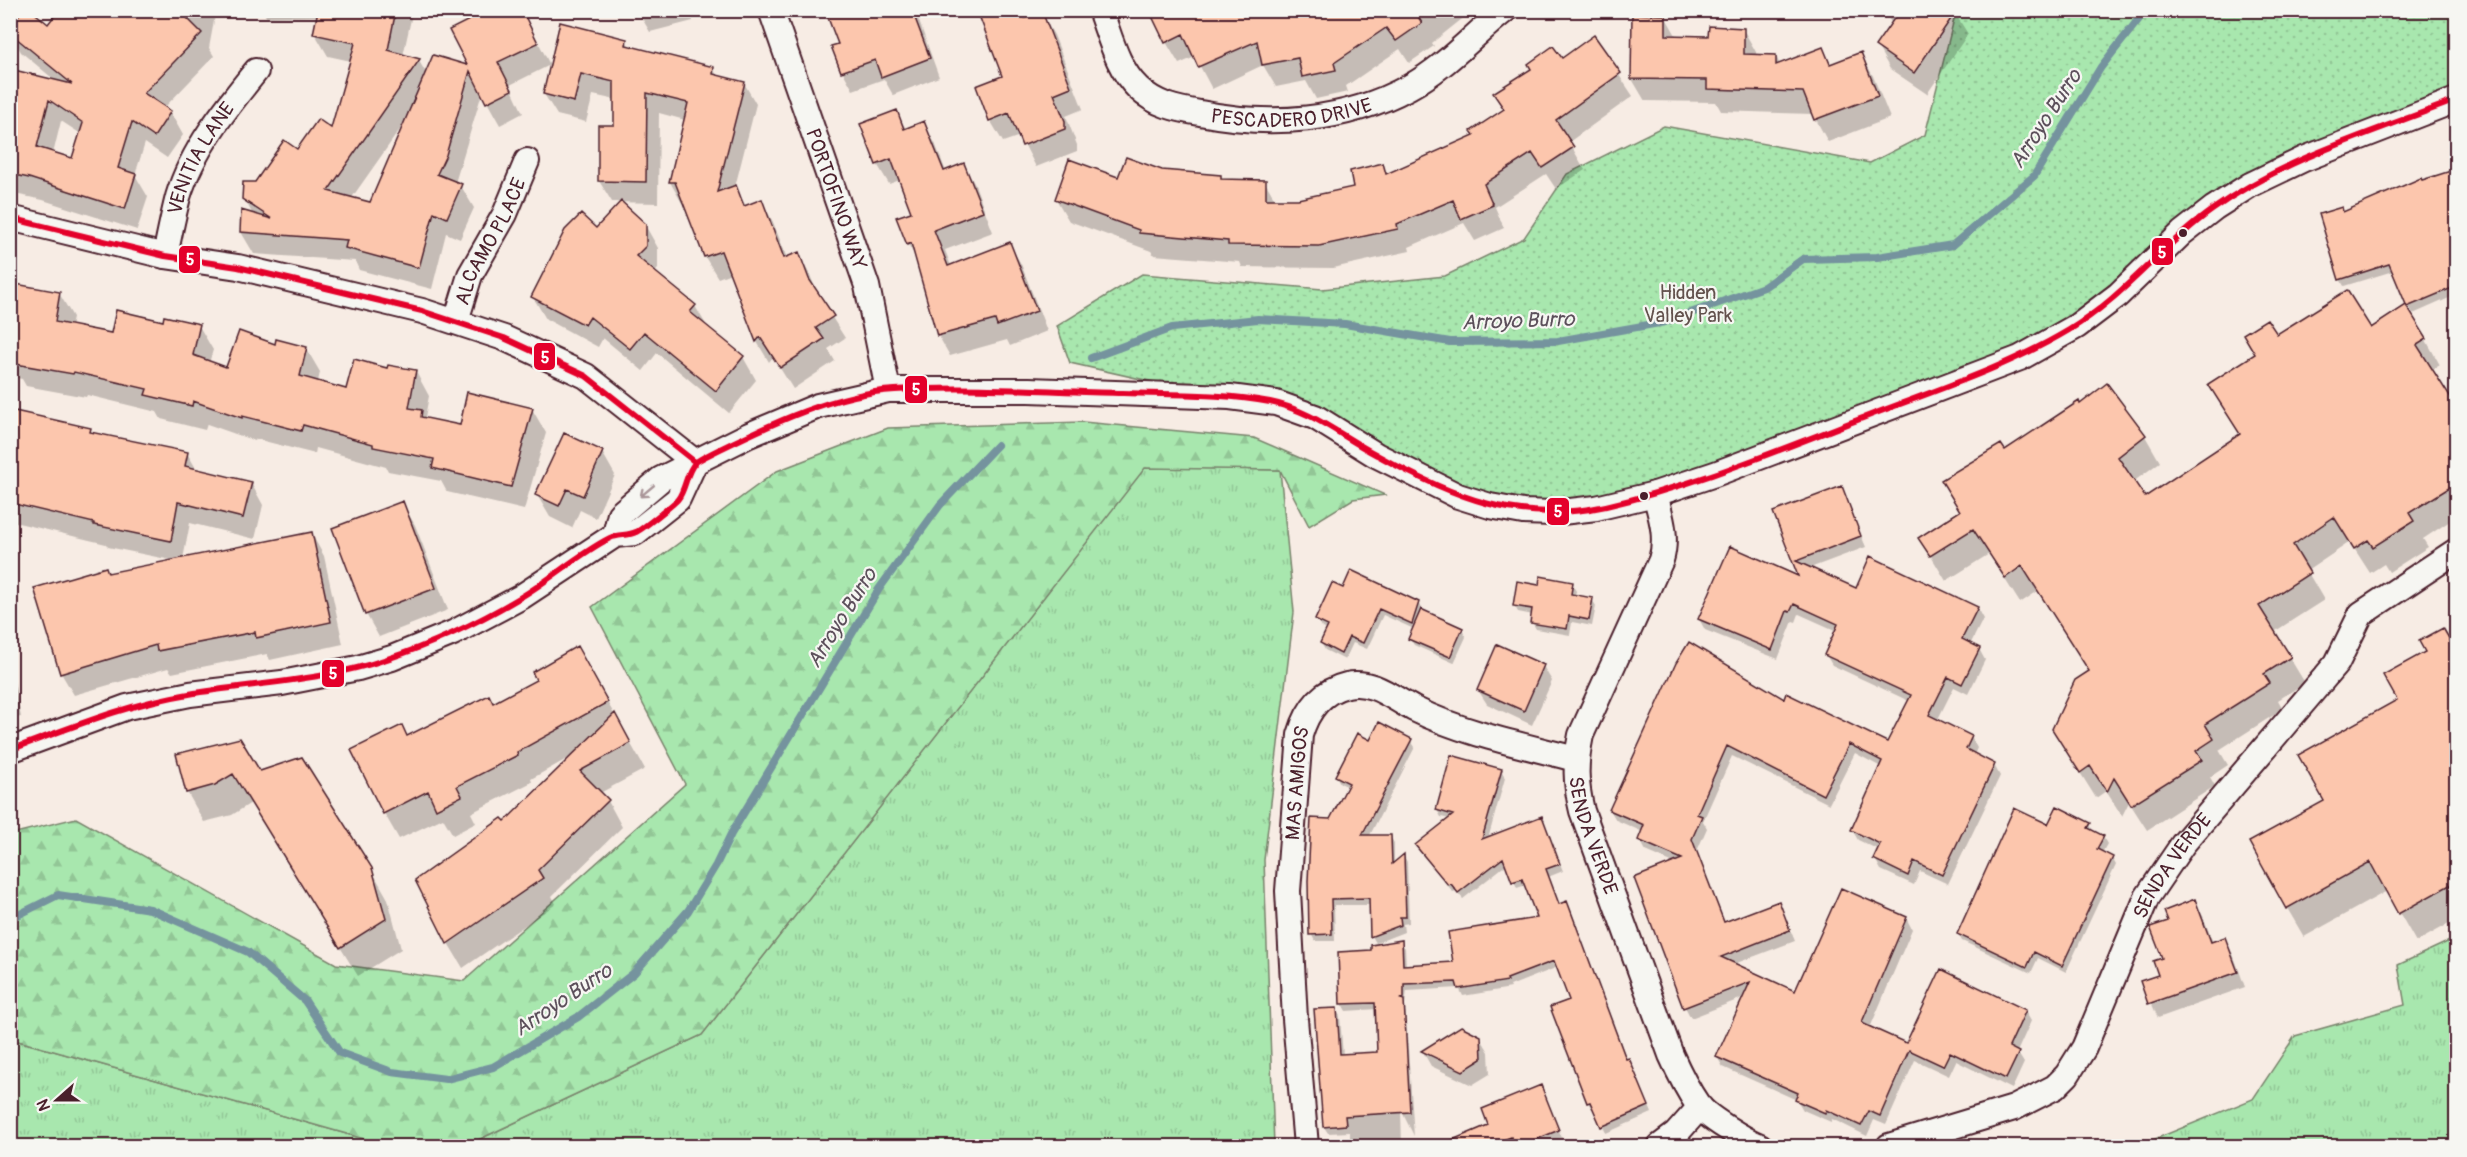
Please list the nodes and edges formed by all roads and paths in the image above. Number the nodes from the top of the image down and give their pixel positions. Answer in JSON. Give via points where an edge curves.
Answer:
{"nodes":[{"id":1,"x":771,"y":10,"type":"edge"},
{"id":2,"x":1100,"y":10,"type":"edge"},
{"id":3,"x":1505,"y":10,"type":"edge"},
{"id":4,"x":256,"y":71,"type":"dead end"},
{"id":5,"x":2457,"y":100,"type":"edge"},
{"id":6,"x":527,"y":161,"type":"dead end"},
{"id":7,"x":10,"y":218,"type":"edge"},
{"id":8,"x":165,"y":256,"type":"junction"},
{"id":9,"x":456,"y":321,"type":"junction"},
{"id":10,"x":888,"y":390,"type":"junction"},
{"id":11,"x":695,"y":462,"type":"junction"},
{"id":12,"x":1655,"y":494,"type":"junction"},
{"id":13,"x":2457,"y":551,"type":"edge"},
{"id":14,"x":10,"y":750,"type":"edge"},
{"id":15,"x":1576,"y":759,"type":"junction"},
{"id":16,"x":1700,"y":1107,"type":"junction"},
{"id":17,"x":1306,"y":1146,"type":"edge"},
{"id":18,"x":1660,"y":1146,"type":"edge"},
{"id":19,"x":1760,"y":1146,"type":"edge"},
{"id":20,"x":1888,"y":1146,"type":"edge"}],
"edges":[{"from":1,"to":10,"type":"street","name":"PORTOFINO WAY","via":[[867,286]]},
{"from":2,"to":3,"type":"street","name":"PESCADERO DRIVE","via":[[1121,65],[1136,86],[1156,102],[1230,119],[1275,121],[1354,110],[1409,87],[1447,62]]},
{"from":4,"to":8,"type":"street","name":"VENITIA LANE","via":[[226,108],[190,166],[178,196]]},
{"from":5,"to":12,"type":"street","via":[[2304,159],[2250,185],[2182,233],[2118,295],[2077,326],[2020,358]]},
{"from":6,"to":9,"type":"street","name":"ALCAMO PLACE","via":[[505,214],[470,275]]},
{"from":7,"to":8,"type":"street"},
{"from":8,"to":9,"type":"street","via":[[238,267]]},
{"from":9,"to":11,"type":"street","via":[[504,338],[586,376]]},
{"from":10,"to":11,"type":"street","via":[[819,406]]},
{"from":10,"to":12,"type":"street","via":[[1230,397],[1276,403],[1314,417],[1376,455],[1458,496],[1490,506],[1553,513]]},
{"from":11,"to":14,"type":"street","via":[[678,499],[635,533],[615,535],[483,619],[392,658],[282,683],[190,694],[127,707]]},
{"from":12,"to":15,"type":"street","name":"SENDA VERDE","via":[[1665,533],[1661,560],[1581,735]]},
{"from":13,"to":20,"type":"street","name":"SENDA VERDE","via":[[2361,614],[2337,663],[2183,844],[2147,897],[2084,1048],[2067,1075],[2055,1087],[2014,1108]]},
{"from":15,"to":16,"type":"street","name":"SENDA VERDE","via":[[1582,811],[1671,1055]]},
{"from":15,"to":17,"type":"street","name":"MAS AMIGOS","via":[[1464,729],[1368,685],[1348,684],[1329,692],[1306,717],[1300,735],[1288,891]]},
{"from":16,"to":18,"type":"street"},
{"from":16,"to":19,"type":"street","name":"SENDA VERDE","via":[[1740,1137]]}]}
